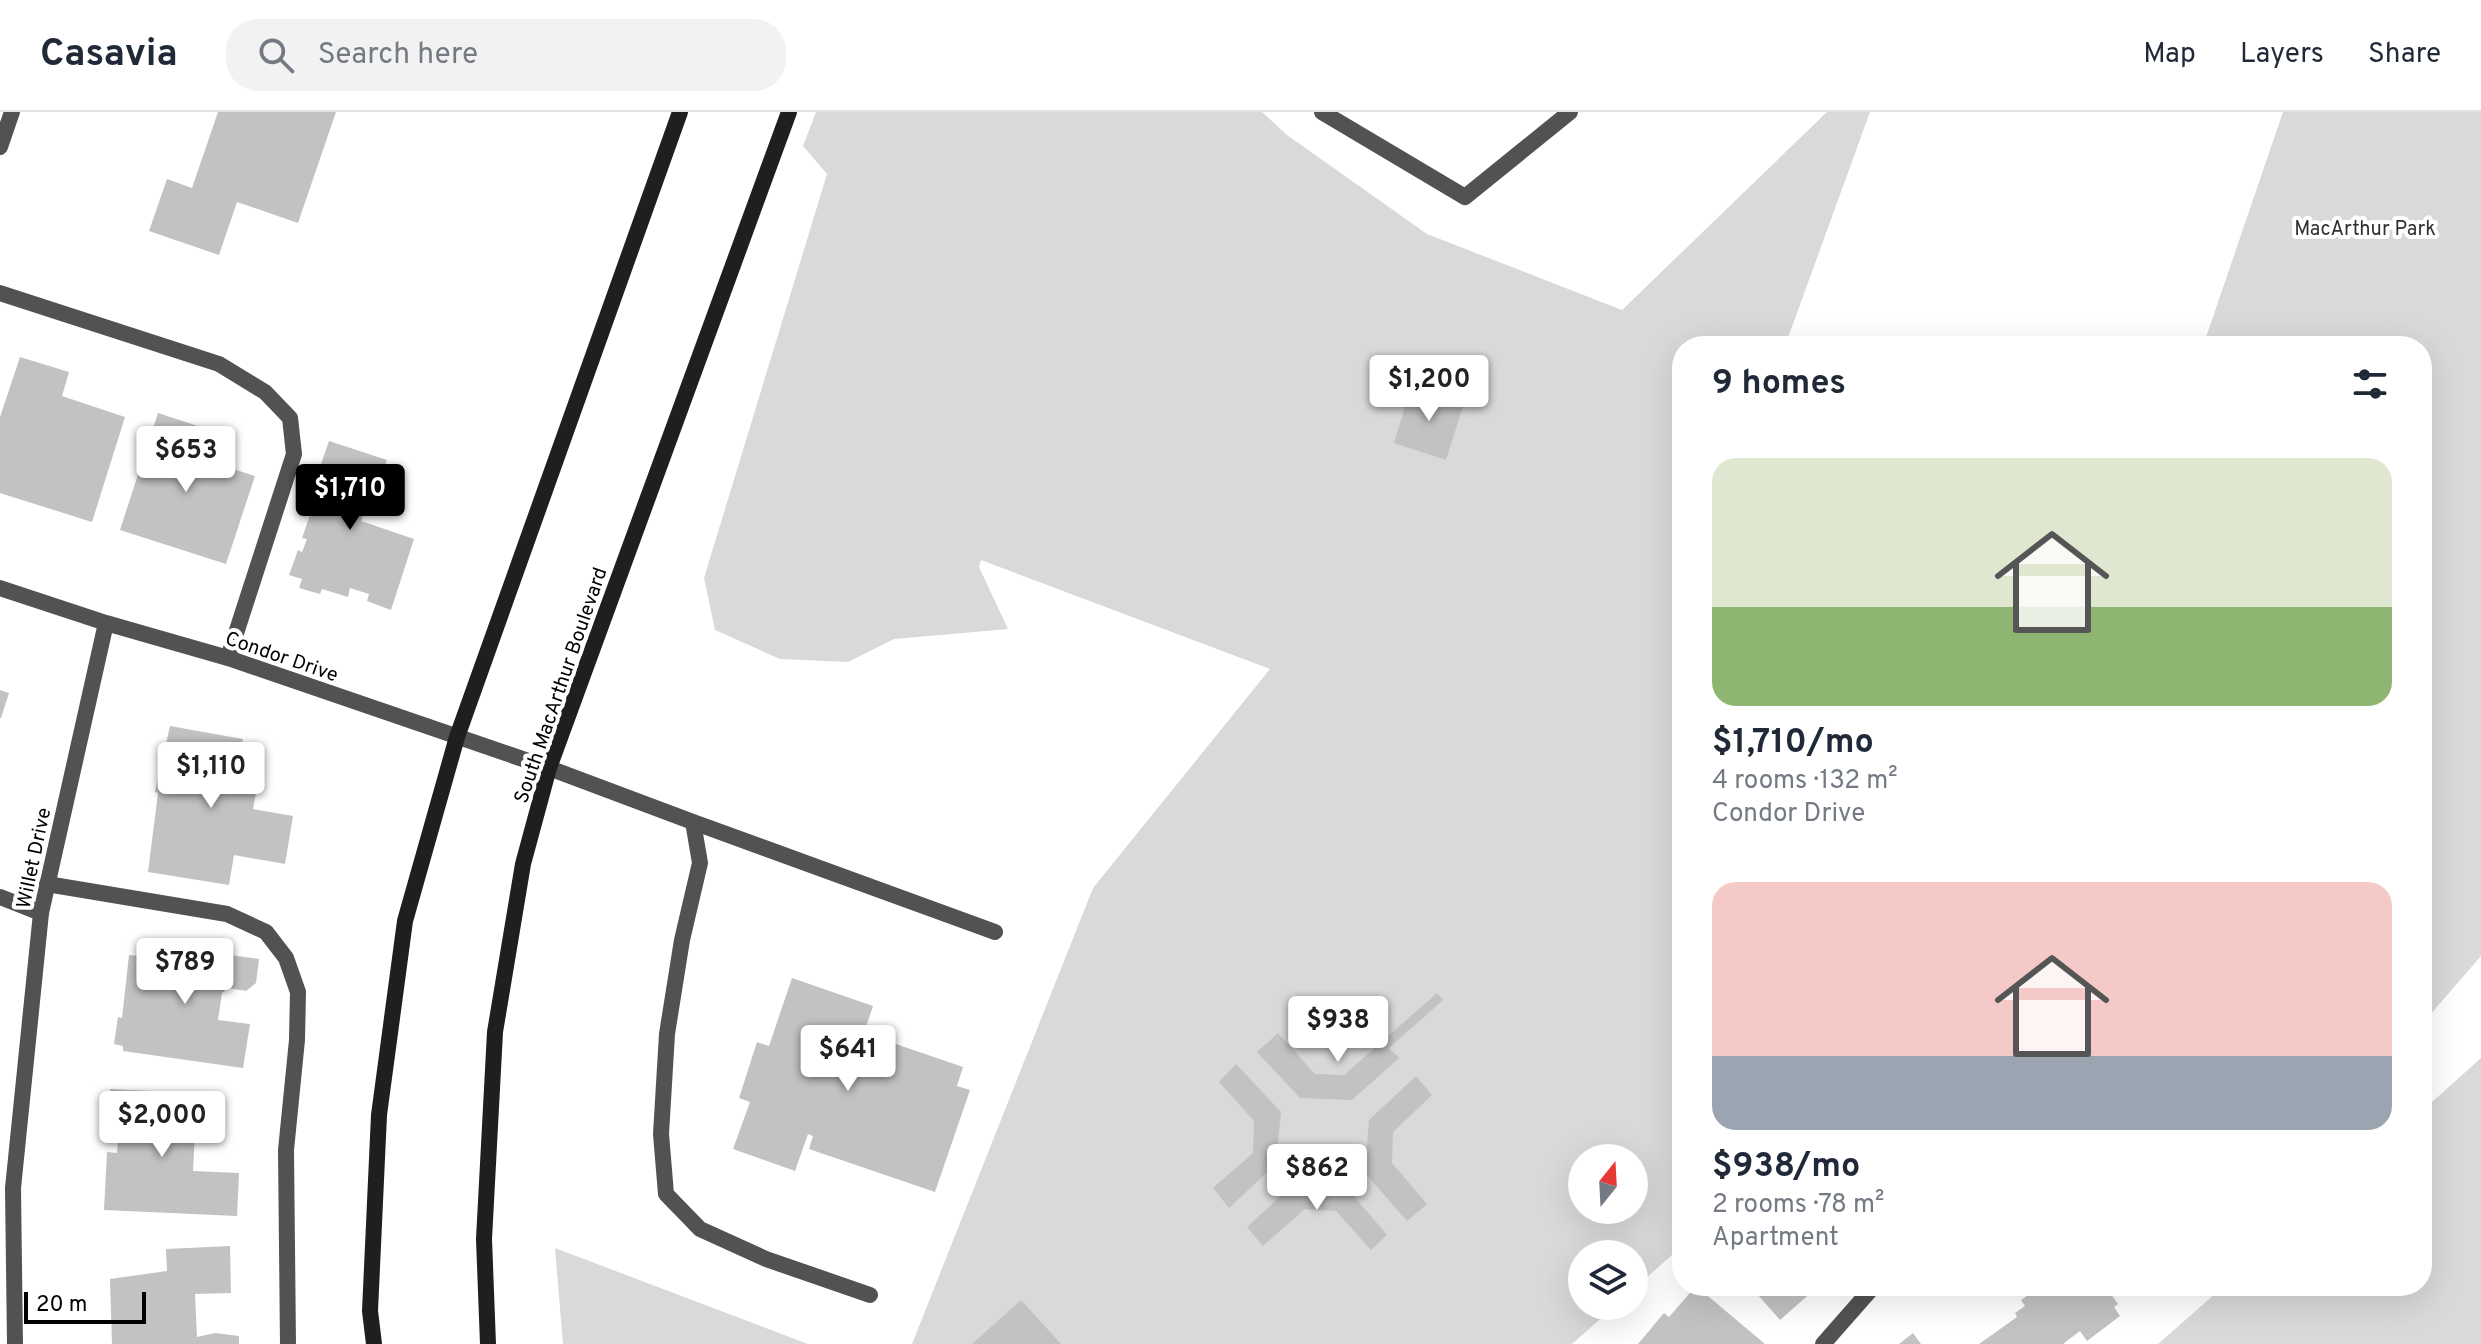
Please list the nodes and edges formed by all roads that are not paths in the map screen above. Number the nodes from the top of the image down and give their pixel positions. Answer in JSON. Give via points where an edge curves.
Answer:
{"nodes":[{"id":1,"x":12,"y":112,"type":"edge"},
{"id":2,"x":680,"y":112,"type":"edge"},
{"id":3,"x":789,"y":112,"type":"edge"},
{"id":4,"x":1322,"y":112,"type":"edge"},
{"id":5,"x":1570,"y":112,"type":"edge"},
{"id":6,"x":0,"y":147,"type":"edge"},
{"id":7,"x":0,"y":293,"type":"edge"},
{"id":8,"x":0,"y":588,"type":"edge"},
{"id":9,"x":106,"y":623,"type":"junction"},
{"id":10,"x":228,"y":658,"type":"junction"},
{"id":11,"x":457,"y":737,"type":"junction"},
{"id":12,"x":549,"y":768,"type":"junction"},
{"id":13,"x":693,"y":822,"type":"junction"},
{"id":14,"x":47,"y":884,"type":"junction"},
{"id":15,"x":0,"y":897,"type":"edge"},
{"id":16,"x":41,"y":913,"type":"junction"},
{"id":17,"x":995,"y":932,"type":"dead end"},
{"id":18,"x":6,"y":1186,"type":"edge"},
{"id":19,"x":870,"y":1295,"type":"dead end"},
{"id":20,"x":1865,"y":1296,"type":"edge"},
{"id":21,"x":15,"y":1344,"type":"edge"},
{"id":22,"x":288,"y":1344,"type":"edge"},
{"id":23,"x":374,"y":1344,"type":"edge"},
{"id":24,"x":488,"y":1344,"type":"edge"},
{"id":25,"x":1823,"y":1344,"type":"edge"}],
"edges":[{"from":1,"to":6,"type":"street"},
{"from":2,"to":11,"type":"main road"},
{"from":3,"to":12,"type":"main road","name":"South MacArthur Boulevard"},
{"from":4,"to":5,"type":"street","via":[[1465,197]]},
{"from":7,"to":10,"type":"street","via":[[219,364],[265,392],[290,418],[294,454]]},
{"from":8,"to":9,"type":"street","name":"Condor Drive"},
{"from":9,"to":10,"type":"street","name":"Condor Drive"},
{"from":9,"to":14,"type":"street","name":"Willet Drive"},
{"from":10,"to":11,"type":"street","name":"Condor Drive"},
{"from":11,"to":12,"type":"street","name":"Condor Drive"},
{"from":11,"to":23,"type":"main road","via":[[405,921],[379,1115],[370,1311]]},
{"from":12,"to":13,"type":"street","name":"Condor Drive"},
{"from":12,"to":24,"type":"main road","name":"South MacArthur Boulevard","via":[[523,864],[495,1032],[484,1239]]},
{"from":13,"to":17,"type":"street","name":"Condor Drive"},
{"from":13,"to":19,"type":"street","via":[[700,863],[667,1034],[661,1134],[666,1194],[700,1229],[766,1259]]},
{"from":14,"to":16,"type":"street","name":"Willet Drive"},
{"from":14,"to":22,"type":"street","via":[[227,914],[266,932],[286,958],[298,992],[286,1150]]},
{"from":15,"to":16,"type":"street"},
{"from":16,"to":18,"type":"street","name":"Willet Drive"},
{"from":18,"to":21,"type":"street","name":"Willet Drive"},
{"from":20,"to":25,"type":"street"}]}
